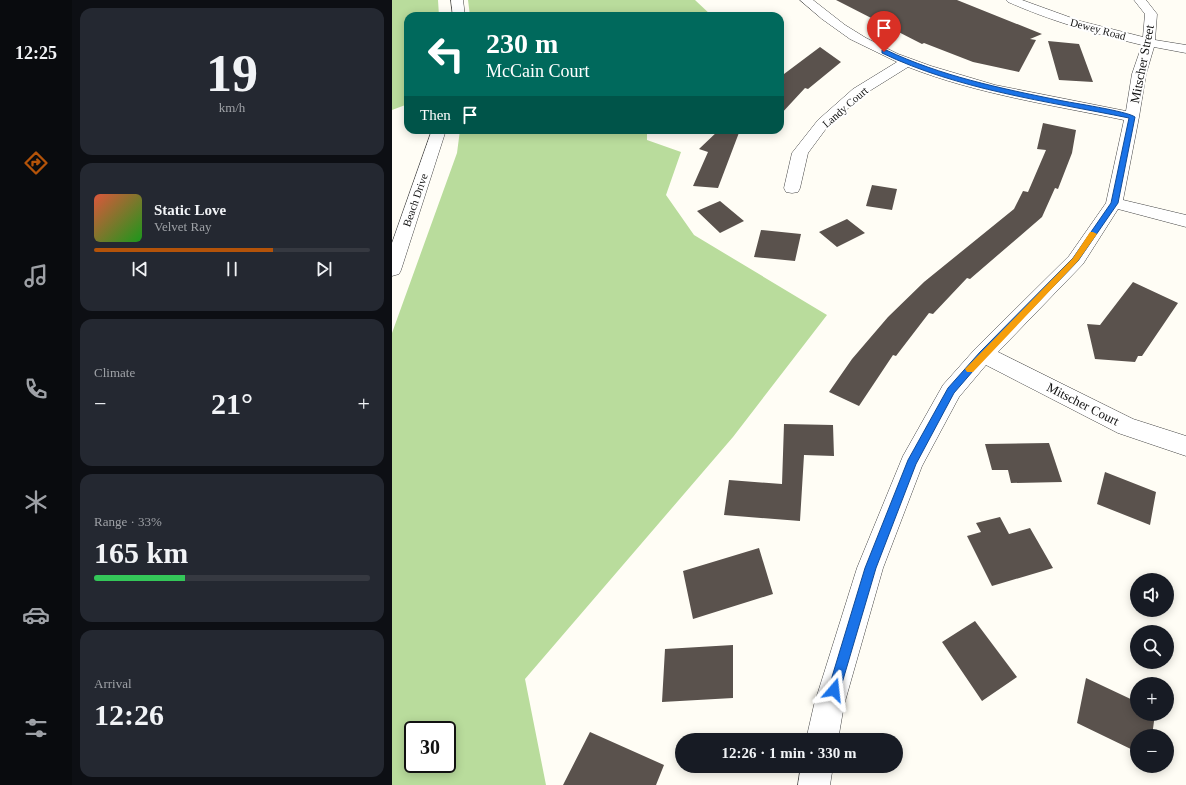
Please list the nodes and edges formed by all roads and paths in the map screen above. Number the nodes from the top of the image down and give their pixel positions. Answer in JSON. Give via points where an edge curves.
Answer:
{"nodes":[{"id":1,"x":458,"y":0,"type":"edge"},
{"id":2,"x":806,"y":0,"type":"edge"},
{"id":3,"x":1012,"y":0,"type":"edge"},
{"id":4,"x":1140,"y":0,"type":"edge"},
{"id":5,"x":459,"y":12,"type":"edge"},
{"id":6,"x":1149,"y":42,"type":"junction"},
{"id":7,"x":1186,"y":49,"type":"edge"},
{"id":8,"x":907,"y":62,"type":"junction"},
{"id":9,"x":1132,"y":117,"type":"junction"},
{"id":10,"x":438,"y":134,"type":"edge"},
{"id":11,"x":792,"y":188,"type":"dead end"},
{"id":12,"x":1114,"y":203,"type":"junction"},
{"id":13,"x":1186,"y":221,"type":"edge"},
{"id":14,"x":392,"y":270,"type":"edge"},
{"id":15,"x":983,"y":354,"type":"junction"},
{"id":16,"x":1186,"y":446,"type":"edge"},
{"id":17,"x":823,"y":733,"type":"edge"},
{"id":18,"x":817,"y":773,"type":"edge"},
{"id":19,"x":814,"y":785,"type":"edge"}],
"edges":[{"from":1,"to":5,"type":"street"},
{"from":2,"to":8,"type":"street","via":[[831,21],[862,41]]},
{"from":3,"to":6,"type":"street","name":"Dewey Road","via":[[1040,12],[1095,29]]},
{"from":4,"to":6,"type":"street","name":"Mitscher Street","via":[[1151,14]]},
{"from":6,"to":7,"type":"street","name":"Dewey Road"},
{"from":6,"to":9,"type":"street","name":"Mitscher Street","via":[[1139,74]]},
{"from":8,"to":9,"type":"street","via":[[995,89]]},
{"from":8,"to":11,"type":"street","name":"Landy Court","via":[[858,92],[823,123],[800,153]]},
{"from":9,"to":12,"type":"street","name":"Mitscher Street"},
{"from":10,"to":14,"type":"street","name":"Beach Drive"},
{"from":12,"to":13,"type":"street"},
{"from":12,"to":15,"type":"street","name":"Mitscher Street","via":[[1076,260]]},
{"from":15,"to":16,"type":"street","name":"Mitscher Court","via":[[1126,426]]},
{"from":15,"to":17,"type":"street","name":"Mitscher Street","via":[[951,391],[911,463],[870,568],[829,705]]},
{"from":18,"to":19,"type":"street"}]}
